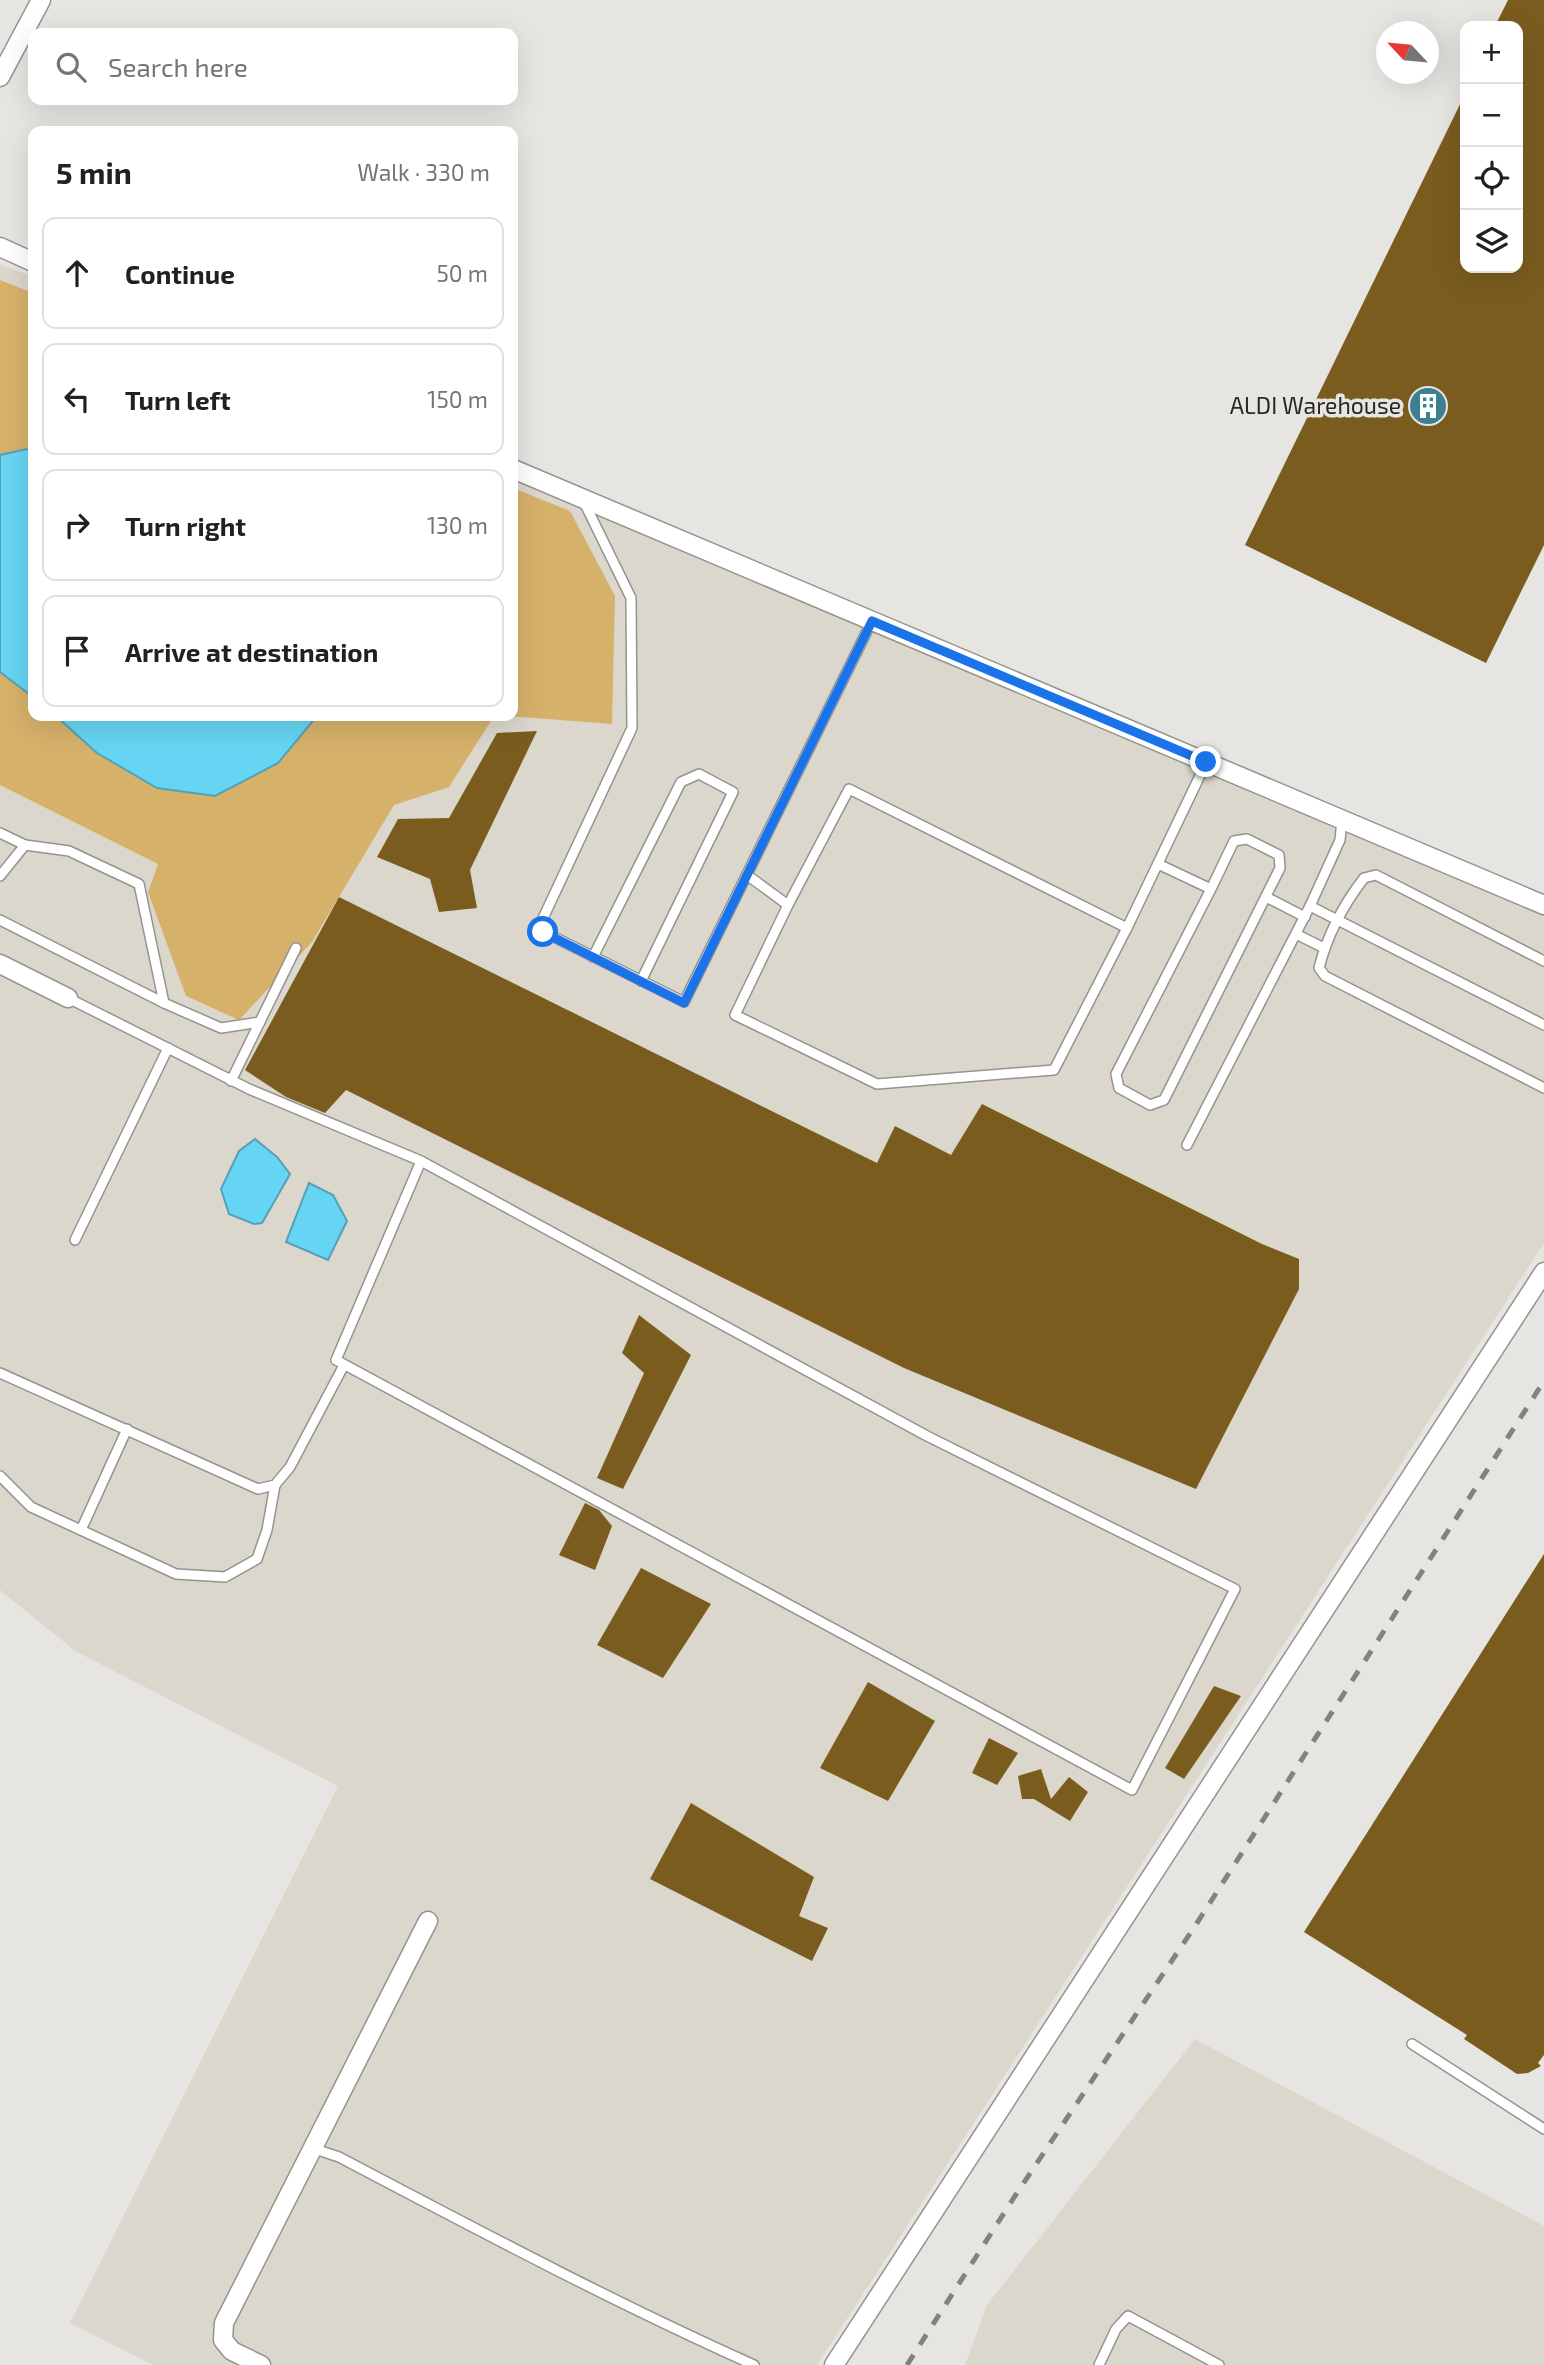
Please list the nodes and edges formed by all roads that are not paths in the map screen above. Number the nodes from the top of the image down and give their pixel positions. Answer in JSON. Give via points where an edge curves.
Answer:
{"nodes":[{"id":1,"x":41,"y":0,"type":"edge"},
{"id":2,"x":0,"y":77,"type":"edge"},
{"id":3,"x":0,"y":247,"type":"edge"},
{"id":4,"x":28,"y":259,"type":"edge"},
{"id":5,"x":518,"y":470,"type":"edge"},
{"id":6,"x":582,"y":498,"type":"junction"},
{"id":7,"x":872,"y":621,"type":"junction"},
{"id":8,"x":1206,"y":762,"type":"junction"},
{"id":9,"x":1342,"y":820,"type":"junction"},
{"id":10,"x":0,"y":833,"type":"edge"},
{"id":11,"x":25,"y":845,"type":"junction"},
{"id":12,"x":1158,"y":864,"type":"junction"},
{"id":13,"x":747,"y":875,"type":"junction"},
{"id":14,"x":0,"y":876,"type":"edge"},
{"id":15,"x":1211,"y":889,"type":"junction"},
{"id":16,"x":1266,"y":897,"type":"junction"},
{"id":17,"x":788,"y":905,"type":"junction"},
{"id":18,"x":1544,"y":905,"type":"edge"},
{"id":19,"x":1310,"y":906,"type":"junction"},
{"id":20,"x":1305,"y":917,"type":"junction"},
{"id":21,"x":0,"y":920,"type":"edge"},
{"id":22,"x":1339,"y":920,"type":"junction"},
{"id":23,"x":1127,"y":928,"type":"junction"},
{"id":24,"x":1296,"y":934,"type":"junction"},
{"id":25,"x":296,"y":948,"type":"dead end"},
{"id":26,"x":1324,"y":948,"type":"junction"},
{"id":27,"x":593,"y":957,"type":"junction"},
{"id":28,"x":1544,"y":961,"type":"edge"},
{"id":29,"x":0,"y":964,"type":"edge"},
{"id":30,"x":641,"y":981,"type":"junction"},
{"id":31,"x":68,"y":998,"type":"joint"},
{"id":32,"x":164,"y":1003,"type":"junction"},
{"id":33,"x":260,"y":1022,"type":"junction"},
{"id":34,"x":1544,"y":1025,"type":"edge"},
{"id":35,"x":168,"y":1048,"type":"junction"},
{"id":36,"x":231,"y":1080,"type":"junction"},
{"id":37,"x":1544,"y":1088,"type":"edge"},
{"id":38,"x":1187,"y":1145,"type":"dead end"},
{"id":39,"x":421,"y":1161,"type":"junction"},
{"id":40,"x":75,"y":1240,"type":"dead end"},
{"id":41,"x":1544,"y":1272,"type":"edge"},
{"id":42,"x":344,"y":1365,"type":"junction"},
{"id":43,"x":0,"y":1373,"type":"edge"},
{"id":44,"x":127,"y":1429,"type":"junction"},
{"id":45,"x":0,"y":1476,"type":"edge"},
{"id":46,"x":275,"y":1485,"type":"junction"},
{"id":47,"x":81,"y":1530,"type":"junction"},
{"id":48,"x":428,"y":1921,"type":"dead end"},
{"id":49,"x":1412,"y":2044,"type":"dead end"},
{"id":50,"x":1544,"y":2129,"type":"edge"},
{"id":51,"x":309,"y":2153,"type":"junction"},
{"id":52,"x":261,"y":2365,"type":"edge"},
{"id":53,"x":754,"y":2365,"type":"edge"},
{"id":54,"x":834,"y":2365,"type":"edge"},
{"id":55,"x":1099,"y":2365,"type":"edge"},
{"id":56,"x":1219,"y":2365,"type":"edge"}],
"edges":[{"from":1,"to":2,"type":"street"},
{"from":3,"to":4,"type":"street"},
{"from":5,"to":6,"type":"street"},
{"from":6,"to":7,"type":"street"},
{"from":6,"to":27,"type":"lane","via":[[631,598],[632,728],[538,929]]},
{"from":7,"to":8,"type":"street"},
{"from":7,"to":13,"type":"lane"},
{"from":8,"to":9,"type":"street"},
{"from":8,"to":12,"type":"lane"},
{"from":9,"to":18,"type":"street"},
{"from":9,"to":19,"type":"lane","via":[[1340,840]]},
{"from":10,"to":11,"type":"lane"},
{"from":11,"to":14,"type":"lane"},
{"from":11,"to":32,"type":"lane","via":[[69,850],[139,884]]},
{"from":12,"to":15,"type":"lane"},
{"from":12,"to":23,"type":"lane"},
{"from":13,"to":17,"type":"lane"},
{"from":13,"to":30,"type":"lane","via":[[684,1003]]},
{"from":15,"to":16,"type":"lane","via":[[1234,841],[1247,839],[1279,855],[1280,868]]},
{"from":15,"to":16,"type":"lane","via":[[1116,1074],[1119,1088],[1150,1105],[1164,1100]]},
{"from":16,"to":20,"type":"lane"},
{"from":17,"to":23,"type":"lane","via":[[849,789]]},
{"from":17,"to":23,"type":"lane","via":[[735,1015],[877,1084],[1054,1070]]},
{"from":19,"to":20,"type":"lane"},
{"from":19,"to":22,"type":"lane"},
{"from":20,"to":24,"type":"lane"},
{"from":21,"to":32,"type":"lane"},
{"from":22,"to":26,"type":"lane"},
{"from":22,"to":28,"type":"lane","via":[[1364,878],[1377,875]]},
{"from":22,"to":34,"type":"lane"},
{"from":24,"to":26,"type":"lane"},
{"from":24,"to":38,"type":"lane"},
{"from":25,"to":33,"type":"lane"},
{"from":26,"to":37,"type":"lane","via":[[1319,968],[1325,976]]},
{"from":27,"to":30,"type":"lane"},
{"from":27,"to":30,"type":"lane","via":[[681,782],[699,774],[733,792]]},
{"from":29,"to":31,"type":"street"},
{"from":31,"to":35,"type":"lane"},
{"from":32,"to":33,"type":"lane","via":[[221,1027]]},
{"from":33,"to":36,"type":"lane"},
{"from":35,"to":36,"type":"lane"},
{"from":35,"to":40,"type":"lane"},
{"from":36,"to":39,"type":"lane"},
{"from":39,"to":42,"type":"lane","via":[[336,1360]]},
{"from":39,"to":42,"type":"lane","via":[[927,1436],[1235,1589],[1132,1790]]},
{"from":41,"to":54,"type":"street"},
{"from":42,"to":46,"type":"lane","via":[[290,1467]]},
{"from":43,"to":44,"type":"lane"},
{"from":44,"to":46,"type":"lane","via":[[258,1489]]},
{"from":44,"to":47,"type":"lane"},
{"from":45,"to":47,"type":"lane","via":[[31,1507]]},
{"from":46,"to":47,"type":"lane","via":[[257,1559],[225,1577],[176,1574]]},
{"from":48,"to":51,"type":"street"},
{"from":49,"to":50,"type":"lane"},
{"from":51,"to":52,"type":"street","via":[[222,2330],[232,2351]]},
{"from":51,"to":53,"type":"lane","via":[[315,2149],[339,2157],[514,2249]]},
{"from":55,"to":56,"type":"lane","via":[[1116,2329],[1128,2316]]}]}
